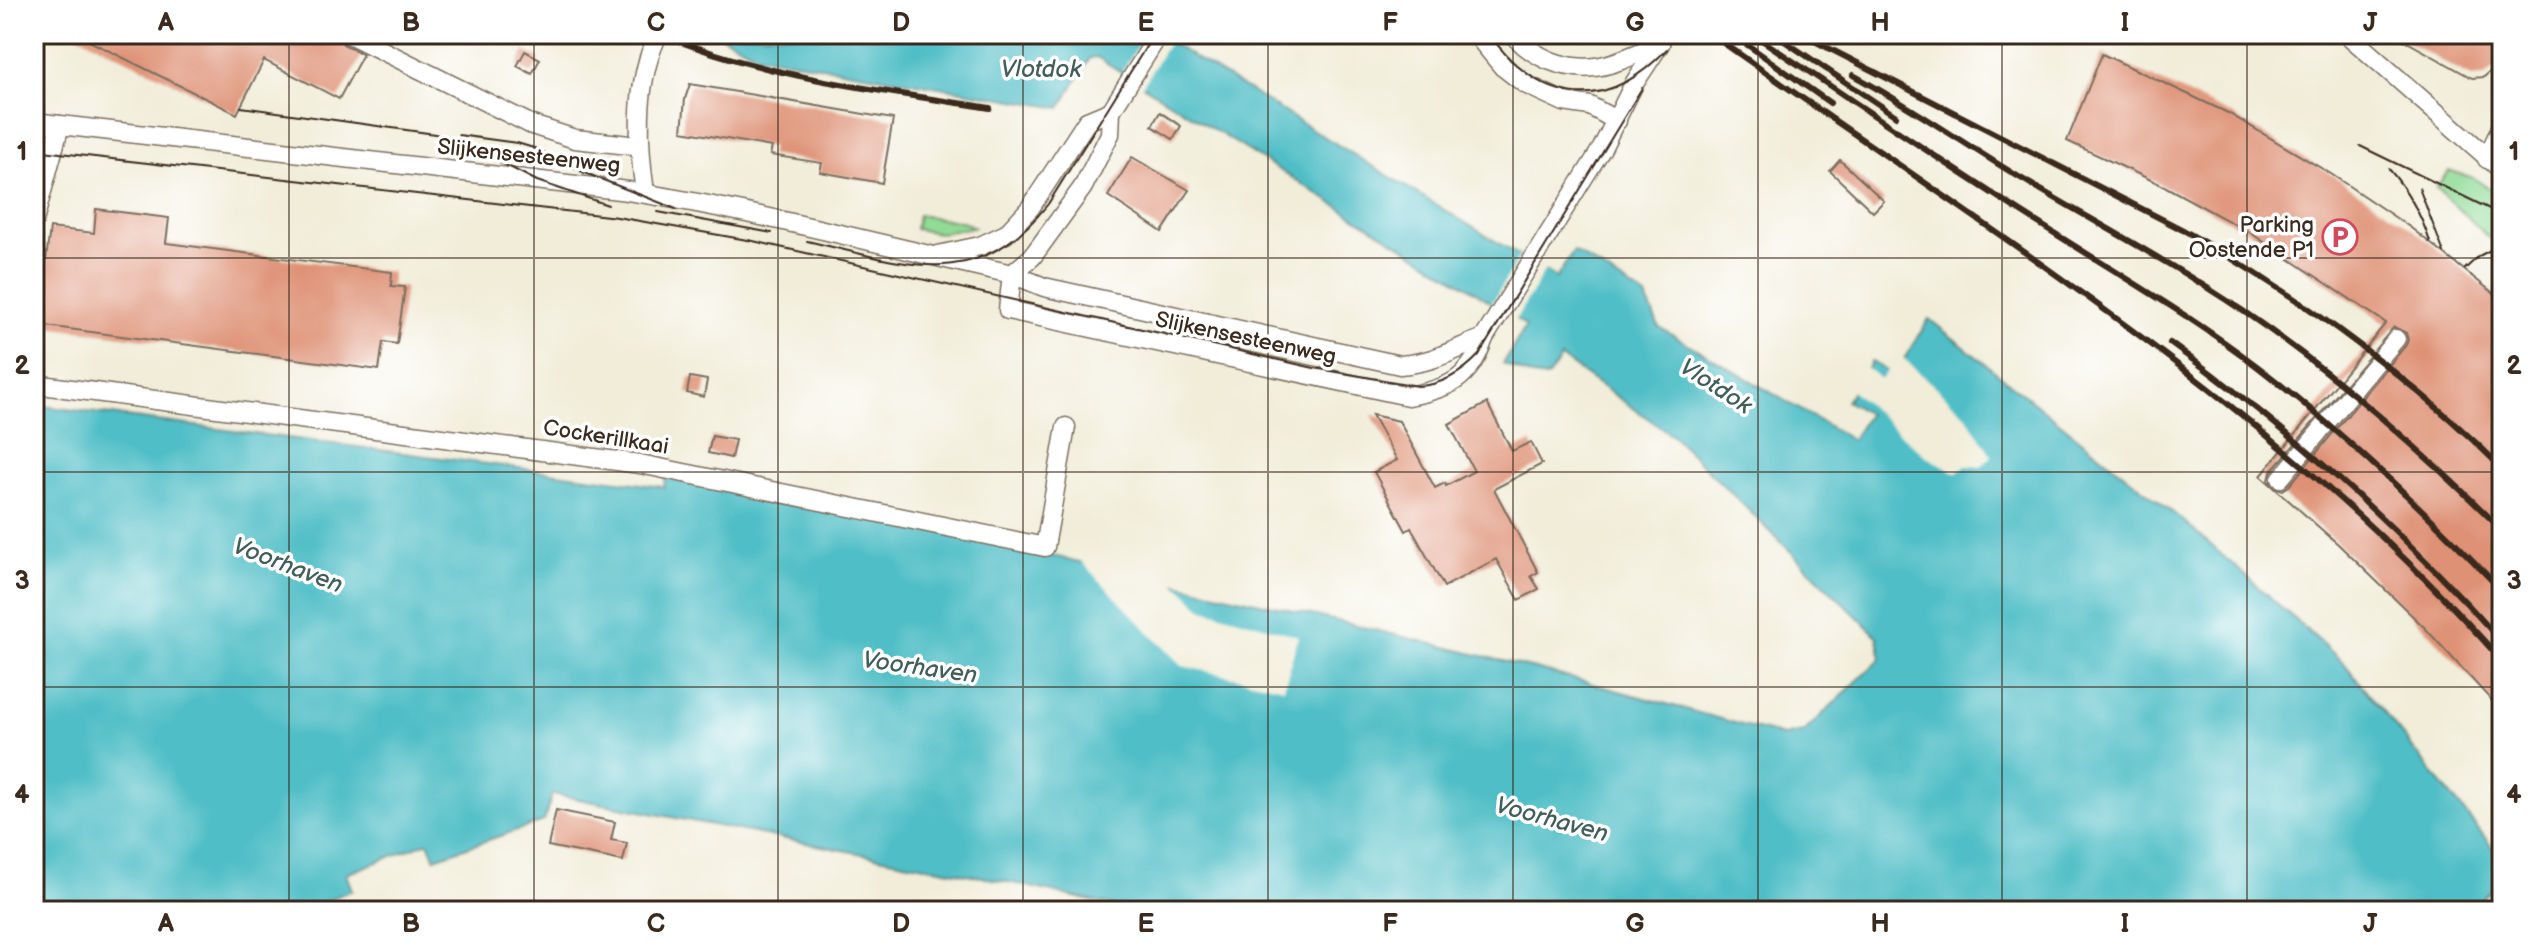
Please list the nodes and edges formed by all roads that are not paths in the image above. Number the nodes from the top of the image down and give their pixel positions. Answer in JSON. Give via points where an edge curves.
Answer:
{"nodes":[{"id":1,"x":349,"y":34,"type":"edge"},
{"id":2,"x":1159,"y":34,"type":"edge"},
{"id":3,"x":1476,"y":34,"type":"edge"},
{"id":4,"x":1513,"y":34,"type":"edge"},
{"id":5,"x":2357,"y":37,"type":"edge"},
{"id":6,"x":655,"y":41,"type":"dead end"},
{"id":7,"x":1111,"y":111,"type":"junction"},
{"id":8,"x":1617,"y":121,"type":"junction"},
{"id":9,"x":34,"y":122,"type":"edge"},
{"id":10,"x":60,"y":125,"type":"junction"},
{"id":11,"x":2502,"y":125,"type":"edge"},
{"id":12,"x":638,"y":146,"type":"junction"},
{"id":13,"x":2495,"y":165,"type":"edge"},
{"id":14,"x":645,"y":193,"type":"junction"},
{"id":15,"x":34,"y":221,"type":"edge"},
{"id":16,"x":929,"y":255,"type":"junction"},
{"id":17,"x":1012,"y":274,"type":"junction"},
{"id":18,"x":1484,"y":338,"type":"junction"},
{"id":19,"x":2398,"y":339,"type":"joint"},
{"id":20,"x":34,"y":384,"type":"edge"},
{"id":21,"x":1066,"y":427,"type":"dead end"}],
"edges":[{"from":1,"to":12,"type":"street","via":[[532,125],[575,139]]},
{"from":2,"to":7,"type":"street"},
{"from":3,"to":8,"type":"street","via":[[1525,84]]},
{"from":4,"to":8,"type":"street","name":"Slijkensesteenweg","via":[[1539,56],[1568,68],[1596,68],[1664,46]]},
{"from":5,"to":13,"type":"street"},
{"from":6,"to":12,"type":"street","via":[[645,63]]},
{"from":7,"to":16,"type":"street","via":[[1087,121],[1030,208],[1006,234],[970,249]]},
{"from":7,"to":17,"type":"street","via":[[1110,134],[1083,187],[1040,247]]},
{"from":8,"to":18,"type":"street","name":"Slijkensesteenweg"},
{"from":9,"to":10,"type":"street","name":"Slijkensesteenweg"},
{"from":10,"to":14,"type":"street","name":"Slijkensesteenweg"},
{"from":10,"to":15,"type":"street"},
{"from":11,"to":13,"type":"street"},
{"from":12,"to":14,"type":"street"},
{"from":14,"to":16,"type":"street","name":"Slijkensesteenweg"},
{"from":16,"to":17,"type":"street","name":"Slijkensesteenweg"},
{"from":17,"to":18,"type":"street","name":"Slijkensesteenweg","via":[[1044,287],[1400,365],[1441,358]]},
{"from":17,"to":18,"type":"street","name":"Slijkensesteenweg","via":[[1008,310],[1408,396],[1437,391],[1465,375]]},
{"from":19,"to":19,"type":"street","via":[[2289,470],[2281,480],[2287,468]]},
{"from":20,"to":21,"type":"street","name":"Cockerillkaai","via":[[640,464],[1045,547]]}]}
